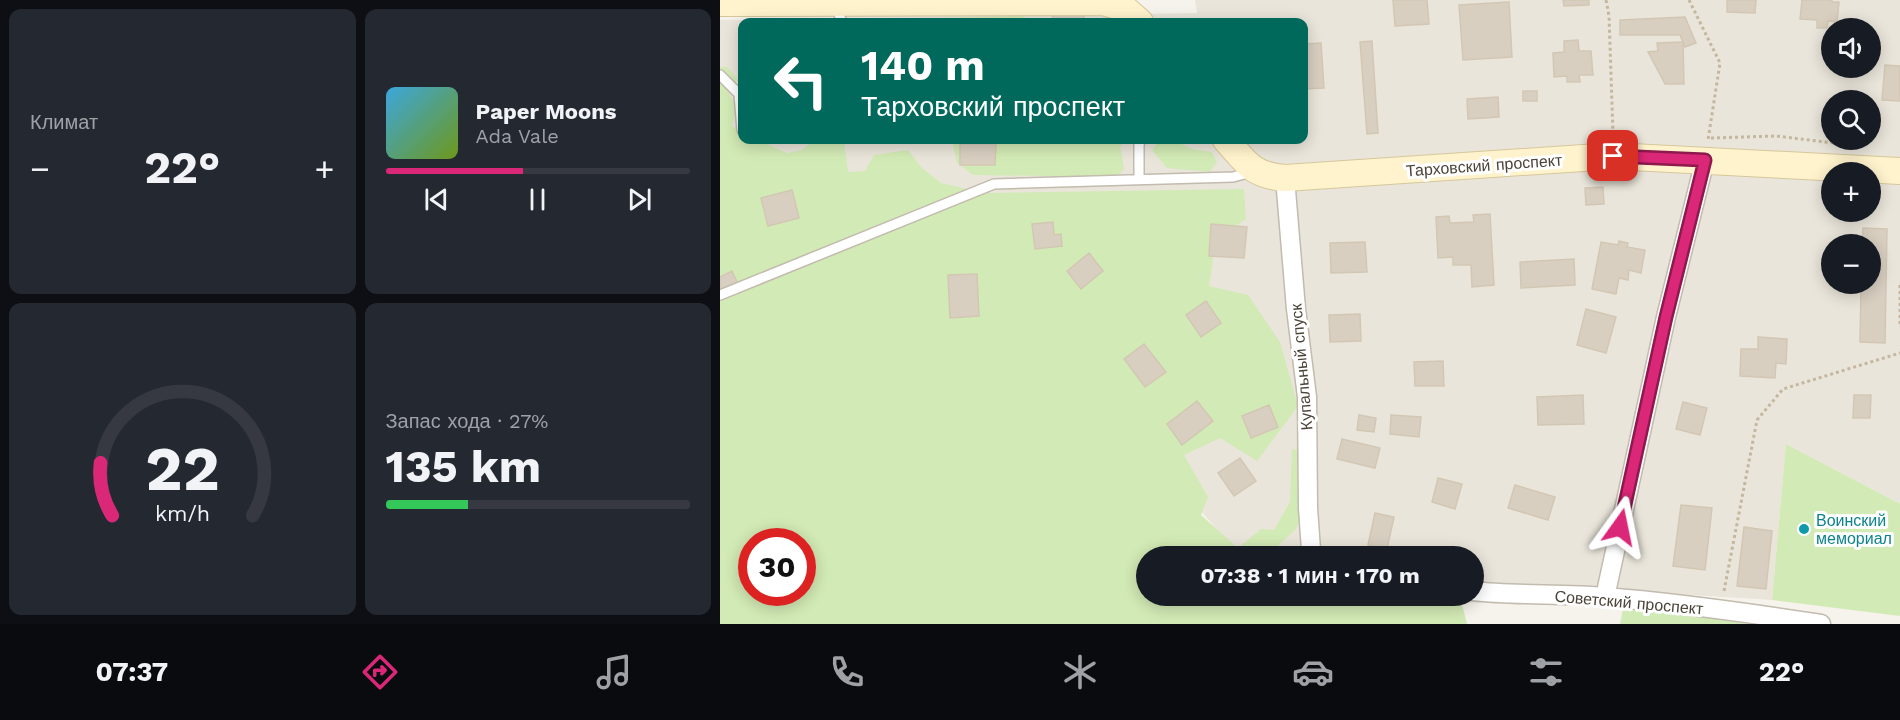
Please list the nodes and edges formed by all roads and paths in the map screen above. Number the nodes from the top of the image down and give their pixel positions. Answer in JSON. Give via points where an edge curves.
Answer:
{"nodes":[{"id":1,"x":1606,"y":0,"type":"edge"},
{"id":2,"x":1689,"y":0,"type":"edge"},
{"id":3,"x":720,"y":3,"type":"edge"},
{"id":4,"x":838,"y":12,"type":"edge"},
{"id":5,"x":1132,"y":18,"type":"edge"},
{"id":6,"x":720,"y":75,"type":"edge"},
{"id":7,"x":738,"y":93,"type":"edge"},
{"id":8,"x":1139,"y":144,"type":"edge"},
{"id":9,"x":1230,"y":144,"type":"edge"},
{"id":10,"x":1613,"y":156,"type":"junction"},
{"id":11,"x":1705,"y":160,"type":"junction"},
{"id":12,"x":1254,"y":171,"type":"junction"},
{"id":13,"x":1900,"y":171,"type":"edge"},
{"id":14,"x":1285,"y":178,"type":"junction"},
{"id":15,"x":1139,"y":179,"type":"junction"},
{"id":16,"x":1900,"y":285,"type":"edge"},
{"id":17,"x":720,"y":295,"type":"edge"},
{"id":18,"x":1900,"y":325,"type":"edge"},
{"id":19,"x":1900,"y":353,"type":"edge"},
{"id":20,"x":1311,"y":546,"type":"edge"},
{"id":21,"x":1484,"y":592,"type":"edge"},
{"id":22,"x":1605,"y":597,"type":"junction"},
{"id":23,"x":1721,"y":610,"type":"junction"},
{"id":24,"x":1821,"y":624,"type":"edge"}],
"edges":[{"from":1,"to":10,"type":"path"},
{"from":2,"to":11,"type":"path","via":[[1720,63]]},
{"from":3,"to":4,"type":"street"},
{"from":4,"to":5,"type":"street","via":[[1103,2]]},
{"from":6,"to":7,"type":"lane"},
{"from":8,"to":15,"type":"lane"},
{"from":9,"to":12,"type":"street"},
{"from":10,"to":11,"type":"street","name":"Тарховский проспект"},
{"from":10,"to":14,"type":"street","name":"Тарховский проспект"},
{"from":11,"to":13,"type":"street","name":"Тарховский проспект"},
{"from":11,"to":22,"type":"street"},
{"from":12,"to":14,"type":"street","name":"Тарховский проспект"},
{"from":12,"to":15,"type":"lane","via":[[1233,177]]},
{"from":14,"to":20,"type":"street","name":"Купальный спуск","via":[[1307,397]]},
{"from":15,"to":17,"type":"lane","via":[[994,184]]},
{"from":16,"to":18,"type":"path"},
{"from":19,"to":23,"type":"path","via":[[1783,389],[1757,420]]},
{"from":21,"to":22,"type":"street","name":"Советский проспект"},
{"from":22,"to":23,"type":"street","name":"Советский проспект"},
{"from":23,"to":24,"type":"street","name":"Советский проспект"}]}
